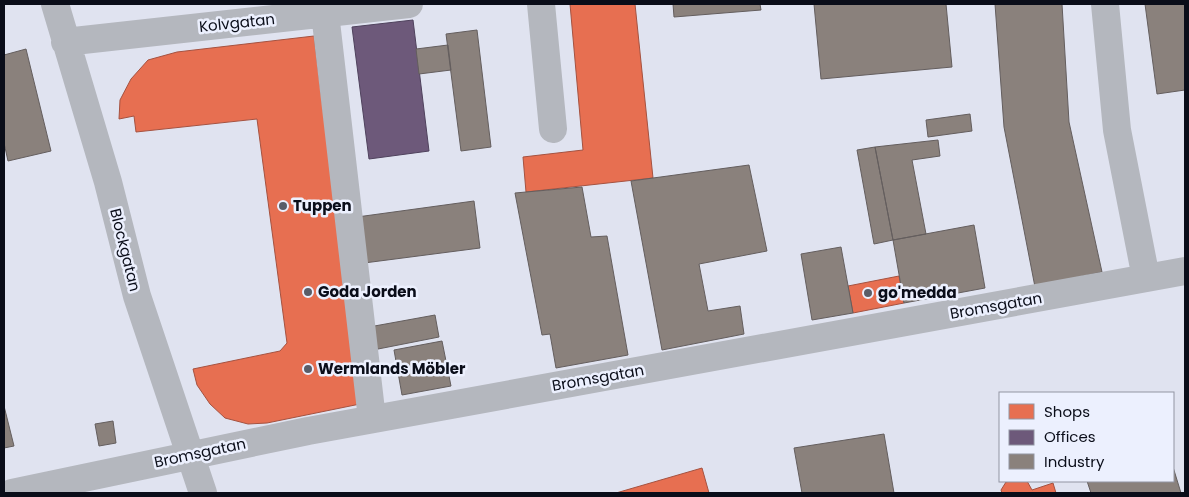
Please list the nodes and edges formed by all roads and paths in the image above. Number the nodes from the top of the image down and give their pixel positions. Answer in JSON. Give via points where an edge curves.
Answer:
{"nodes":[{"id":1,"x":55,"y":4,"type":"edge"},
{"id":2,"x":409,"y":4,"type":"edge"},
{"id":3,"x":541,"y":4,"type":"edge"},
{"id":4,"x":1106,"y":4,"type":"edge"},
{"id":5,"x":324,"y":13,"type":"junction"},
{"id":6,"x":65,"y":42,"type":"junction"},
{"id":7,"x":554,"y":129,"type":"dead end"},
{"id":8,"x":1185,"y":271,"type":"edge"},
{"id":9,"x":1146,"y":278,"type":"junction"},
{"id":10,"x":372,"y":419,"type":"junction"},
{"id":11,"x":190,"y":455,"type":"junction"},
{"id":12,"x":12,"y":493,"type":"edge"},
{"id":13,"x":203,"y":493,"type":"edge"}],
"edges":[{"from":1,"to":6,"type":"street","name":"Blockgatan"},
{"from":2,"to":5,"type":"street","name":"Kolvgatan"},
{"from":3,"to":7,"type":"street"},
{"from":4,"to":9,"type":"street","via":[[1117,130]]},
{"from":5,"to":6,"type":"street","name":"Kolvgatan"},
{"from":5,"to":10,"type":"street"},
{"from":6,"to":11,"type":"street","name":"Blockgatan","via":[[108,182],[137,296]]},
{"from":8,"to":9,"type":"street","name":"Bromsgatan"},
{"from":9,"to":10,"type":"street","name":"Bromsgatan"},
{"from":10,"to":11,"type":"street","name":"Bromsgatan"},
{"from":11,"to":12,"type":"street","name":"Bromsgatan"},
{"from":11,"to":13,"type":"street","name":"Blockgatan"}]}
